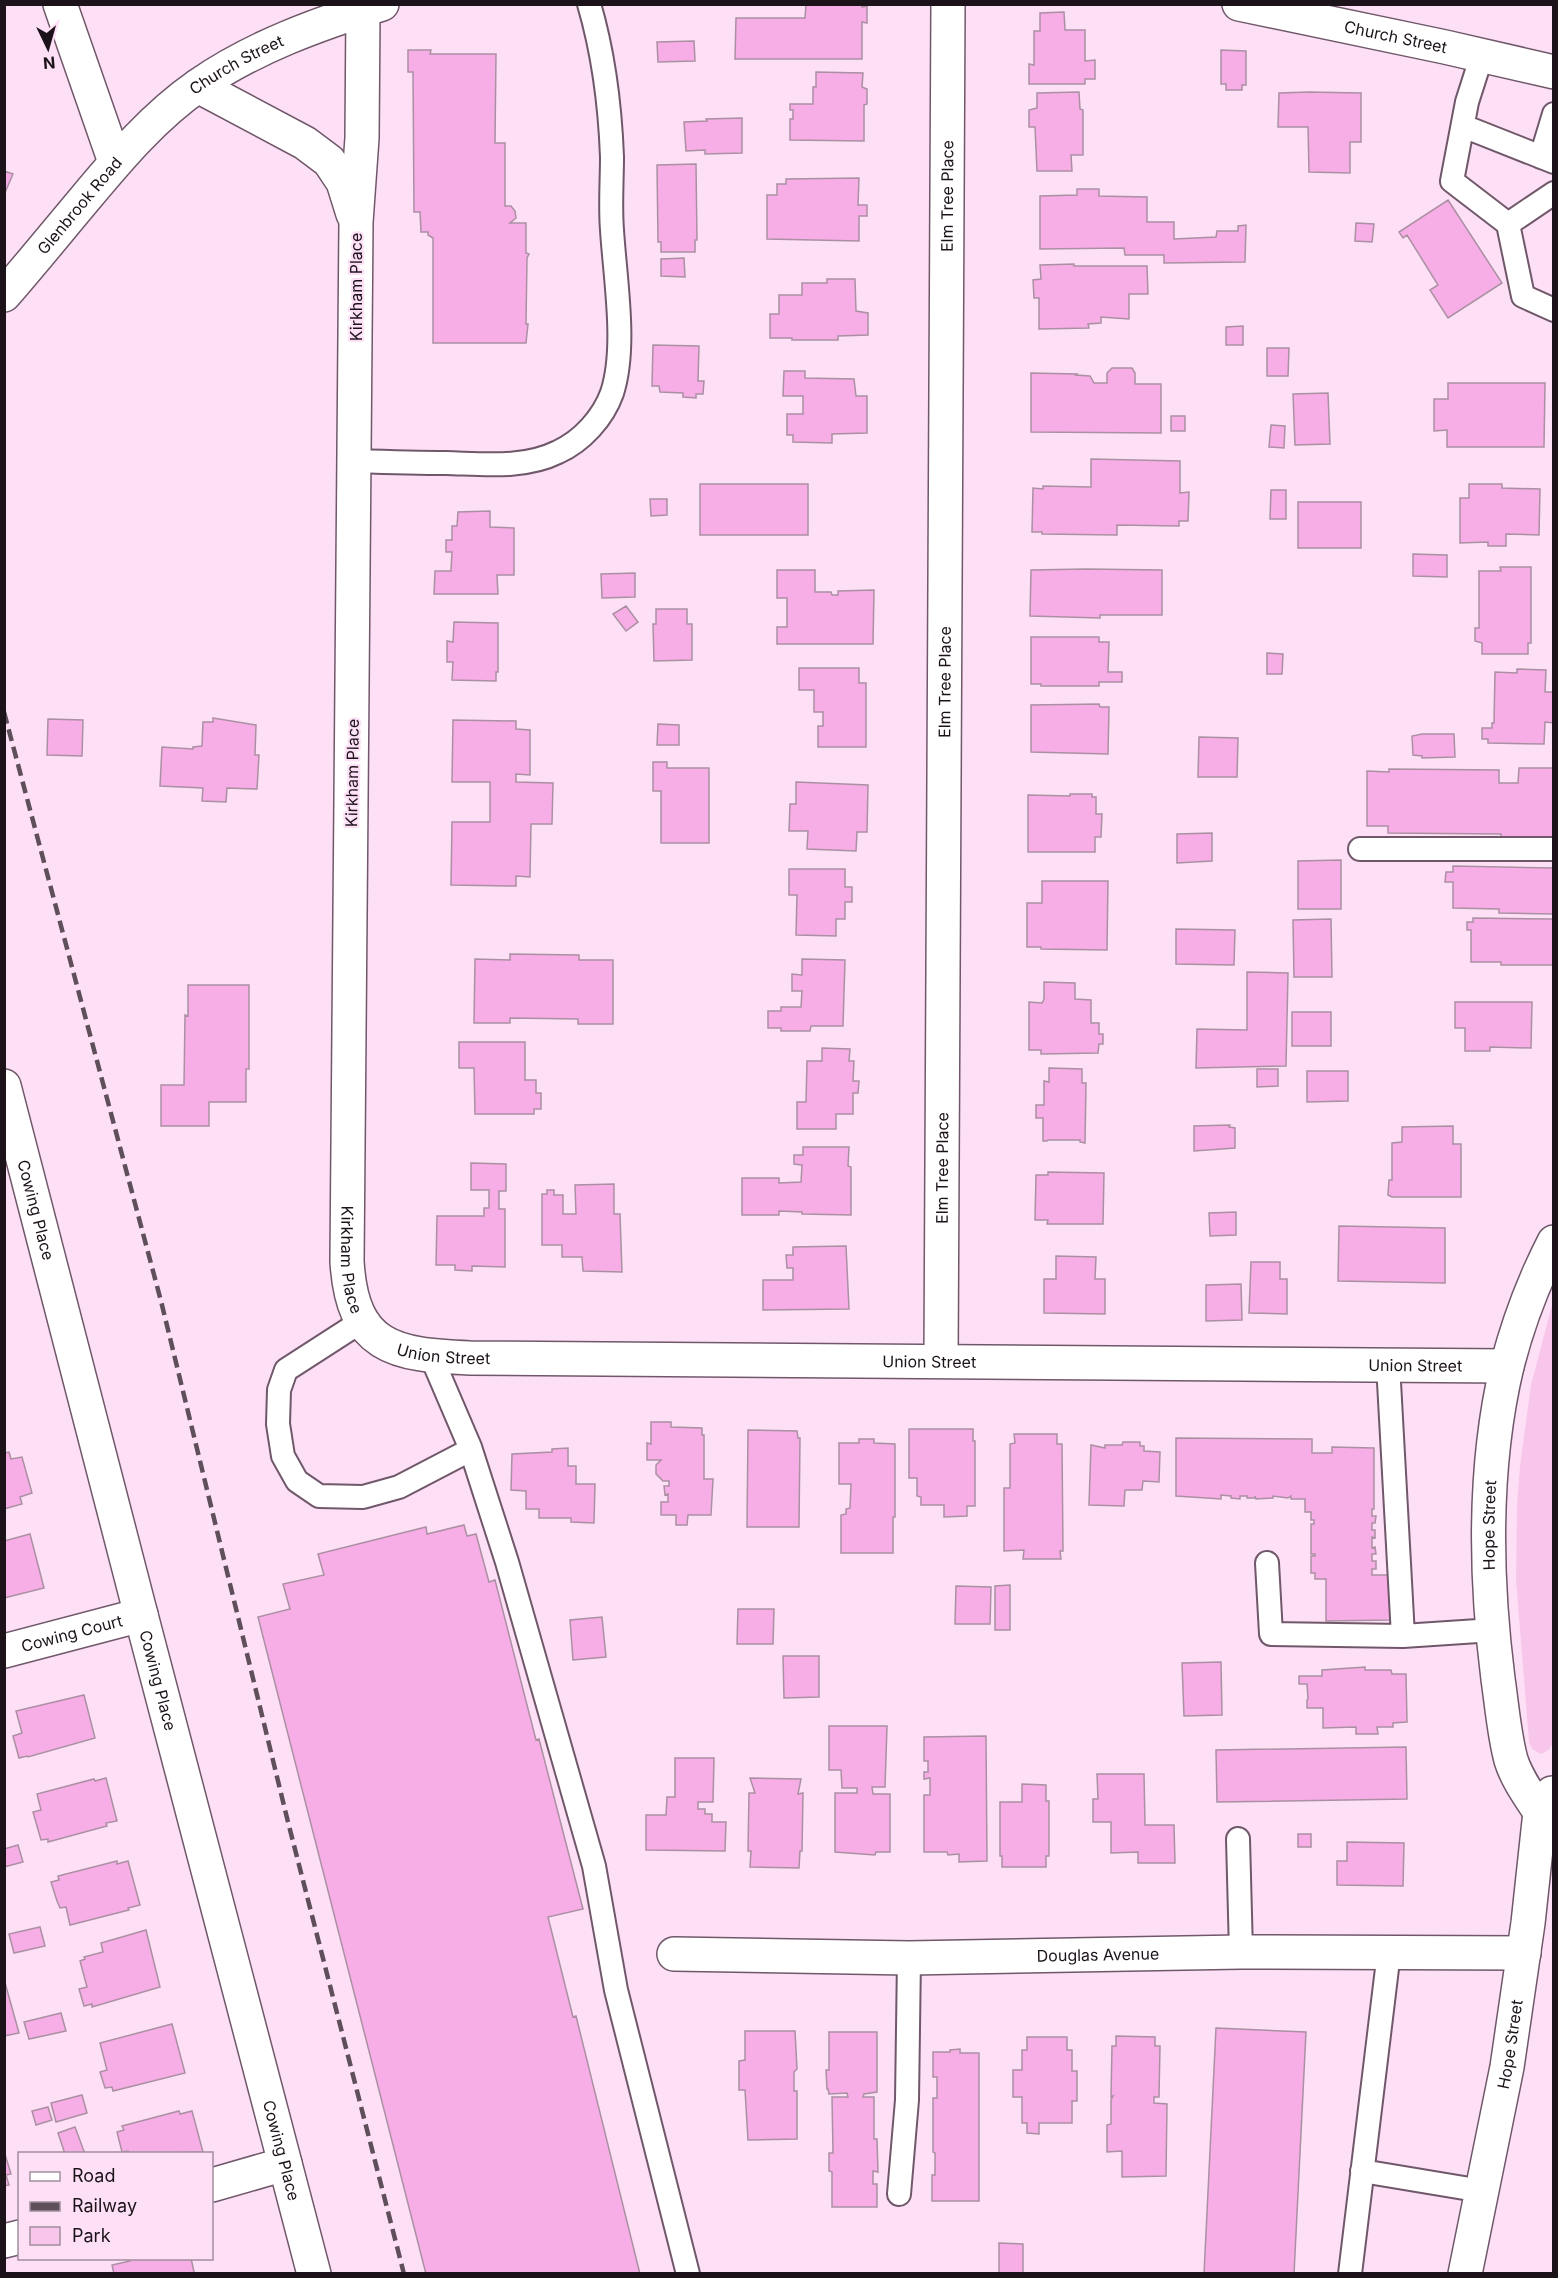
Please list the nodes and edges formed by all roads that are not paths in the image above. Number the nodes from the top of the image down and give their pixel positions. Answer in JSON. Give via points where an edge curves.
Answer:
{"nodes":[{"id":1,"x":60,"y":4,"type":"edge"},
{"id":2,"x":589,"y":4,"type":"edge"},
{"id":3,"x":948,"y":4,"type":"edge"},
{"id":4,"x":1247,"y":5,"type":"edge"},
{"id":5,"x":373,"y":7,"type":"edge"},
{"id":6,"x":1482,"y":56,"type":"junction"},
{"id":7,"x":1554,"y":72,"type":"edge"},
{"id":8,"x":198,"y":86,"type":"junction"},
{"id":9,"x":1554,"y":114,"type":"edge"},
{"id":10,"x":1462,"y":126,"type":"junction"},
{"id":11,"x":1547,"y":159,"type":"edge"},
{"id":12,"x":115,"y":162,"type":"junction"},
{"id":13,"x":1554,"y":193,"type":"edge"},
{"id":14,"x":356,"y":222,"type":"junction"},
{"id":15,"x":1508,"y":224,"type":"junction"},
{"id":16,"x":4,"y":295,"type":"edge"},
{"id":17,"x":1554,"y":310,"type":"edge"},
{"id":18,"x":355,"y":461,"type":"junction"},
{"id":19,"x":1359,"y":849,"type":"dead end"},
{"id":20,"x":1554,"y":849,"type":"edge"},
{"id":21,"x":4,"y":1086,"type":"edge"},
{"id":22,"x":1554,"y":1242,"type":"edge"},
{"id":23,"x":362,"y":1321,"type":"junction"},
{"id":24,"x":431,"y":1356,"type":"junction"},
{"id":25,"x":941,"y":1360,"type":"junction"},
{"id":26,"x":1388,"y":1364,"type":"junction"},
{"id":27,"x":1507,"y":1366,"type":"junction"},
{"id":28,"x":470,"y":1450,"type":"junction"},
{"id":29,"x":1267,"y":1563,"type":"dead end"},
{"id":30,"x":141,"y":1615,"type":"junction"},
{"id":31,"x":1493,"y":1630,"type":"junction"},
{"id":32,"x":1403,"y":1636,"type":"junction"},
{"id":33,"x":4,"y":1651,"type":"edge"},
{"id":34,"x":1547,"y":1802,"type":"edge"},
{"id":35,"x":1238,"y":1839,"type":"dead end"},
{"id":36,"x":1241,"y":1952,"type":"junction"},
{"id":37,"x":1389,"y":1952,"type":"junction"},
{"id":38,"x":1524,"y":1953,"type":"junction"},
{"id":39,"x":674,"y":1954,"type":"dead end"},
{"id":40,"x":909,"y":1959,"type":"junction"},
{"id":41,"x":285,"y":2164,"type":"junction"},
{"id":42,"x":1362,"y":2171,"type":"junction"},
{"id":43,"x":213,"y":2185,"type":"edge"},
{"id":44,"x":1482,"y":2191,"type":"junction"},
{"id":45,"x":899,"y":2194,"type":"dead end"},
{"id":46,"x":314,"y":2274,"type":"edge"},
{"id":47,"x":688,"y":2274,"type":"edge"},
{"id":48,"x":1350,"y":2274,"type":"edge"},
{"id":49,"x":1465,"y":2274,"type":"edge"}],
"edges":[{"from":1,"to":12,"type":"street","name":"Glenbrook Road"},
{"from":2,"to":18,"type":"lane","via":[[603,61],[610,123],[619,343],[617,372],[605,408],[575,442],[558,453],[533,461],[505,465]]},
{"from":3,"to":25,"type":"street","name":"Elm Tree Place"},
{"from":4,"to":6,"type":"street","name":"Church Street"},
{"from":5,"to":8,"type":"street","name":"Church Street","via":[[234,62]]},
{"from":5,"to":14,"type":"street","name":"Kirkham Place"},
{"from":6,"to":7,"type":"street","name":"Church Street"},
{"from":6,"to":10,"type":"lane"},
{"from":8,"to":12,"type":"street","name":"Church Street","via":[[162,114]]},
{"from":8,"to":14,"type":"street","name":"Kirkham Place","via":[[305,143],[329,161],[343,182]]},
{"from":9,"to":11,"type":"lane"},
{"from":10,"to":11,"type":"lane"},
{"from":10,"to":15,"type":"lane","via":[[1452,181]]},
{"from":12,"to":16,"type":"street","name":"Glenbrook Road"},
{"from":13,"to":15,"type":"lane"},
{"from":14,"to":18,"type":"street","name":"Kirkham Place"},
{"from":15,"to":17,"type":"lane","via":[[1523,296]]},
{"from":18,"to":23,"type":"street","name":"Kirkham Place","via":[[347,1261],[351,1296]]},
{"from":19,"to":20,"type":"lane"},
{"from":21,"to":30,"type":"street","name":"Cowing Place"},
{"from":22,"to":27,"type":"street","name":"Hope Street","via":[[1534,1281]]},
{"from":23,"to":24,"type":"street","name":"Union Street","via":[[393,1348]]},
{"from":23,"to":28,"type":"lane","via":[[286,1370],[279,1390],[278,1424],[283,1456],[297,1481],[318,1496],[363,1497],[399,1487]]},
{"from":24,"to":25,"type":"street","name":"Union Street"},
{"from":24,"to":28,"type":"lane"},
{"from":25,"to":26,"type":"street","name":"Union Street"},
{"from":26,"to":27,"type":"street","name":"Union Street"},
{"from":26,"to":32,"type":"lane"},
{"from":27,"to":31,"type":"street","name":"Hope Street","via":[[1489,1508]]},
{"from":28,"to":47,"type":"lane","via":[[507,1562],[594,1866],[615,1990]]},
{"from":29,"to":32,"type":"lane","via":[[1271,1634]]},
{"from":30,"to":33,"type":"street","name":"Cowing Court"},
{"from":30,"to":41,"type":"street","name":"Cowing Place"},
{"from":31,"to":32,"type":"lane"},
{"from":31,"to":34,"type":"street","name":"Hope Street","via":[[1512,1762],[1521,1782]]},
{"from":34,"to":38,"type":"street","name":"Hope Street"},
{"from":35,"to":36,"type":"lane"},
{"from":36,"to":37,"type":"street","name":"Douglas Avenue"},
{"from":36,"to":40,"type":"street","name":"Douglas Avenue"},
{"from":37,"to":38,"type":"street","name":"Douglas Avenue"},
{"from":37,"to":42,"type":"lane"},
{"from":38,"to":44,"type":"street","name":"Hope Street","via":[[1507,2067]]},
{"from":39,"to":40,"type":"street","name":"Douglas Avenue"},
{"from":40,"to":45,"type":"lane","via":[[907,2100]]},
{"from":41,"to":43,"type":"street"},
{"from":41,"to":46,"type":"street","name":"Cowing Place"},
{"from":42,"to":44,"type":"lane"},
{"from":42,"to":48,"type":"lane"},
{"from":44,"to":49,"type":"street","name":"Hope Street"}]}
